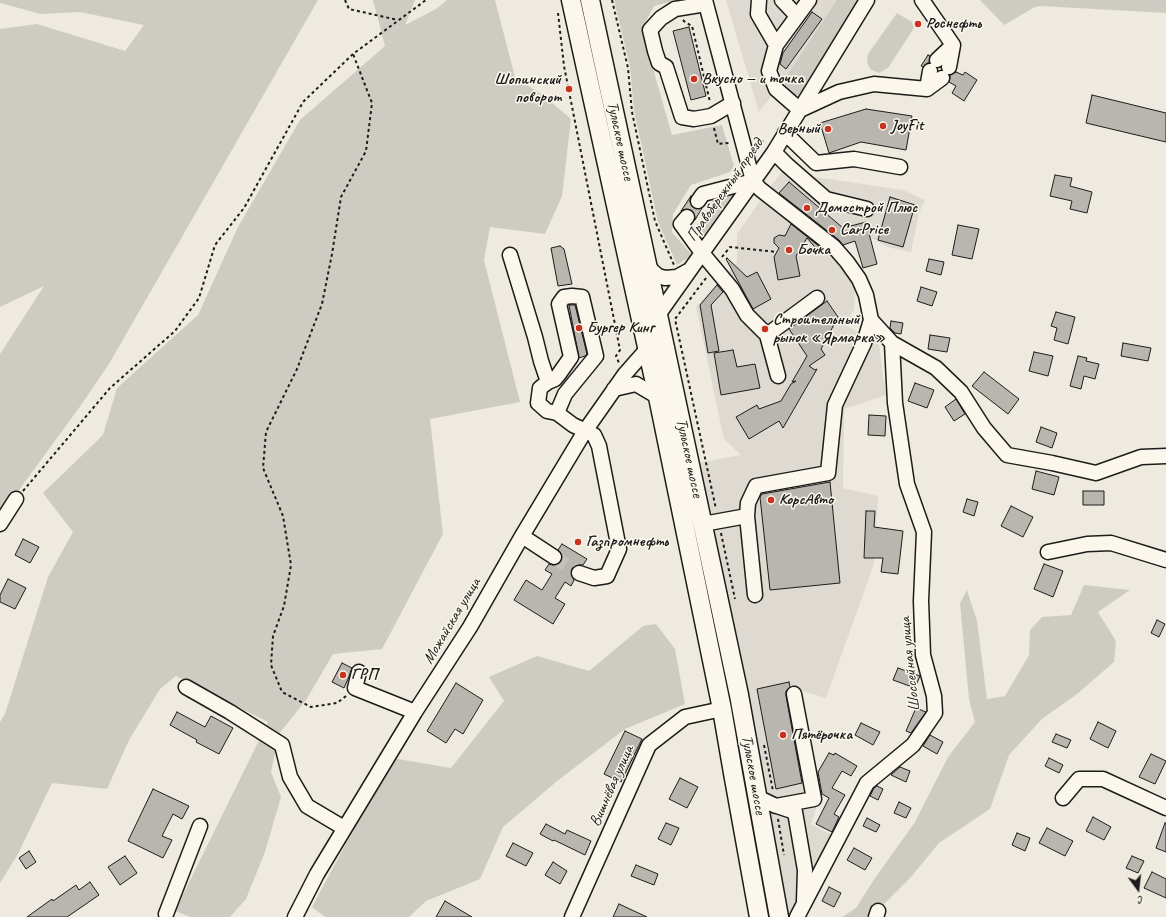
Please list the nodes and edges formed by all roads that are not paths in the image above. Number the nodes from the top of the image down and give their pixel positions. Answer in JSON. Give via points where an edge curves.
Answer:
{"nodes":[{"id":1,"x":571,"y":0,"type":"edge"},
{"id":2,"x":590,"y":0,"type":"edge"},
{"id":3,"x":759,"y":0,"type":"edge"},
{"id":4,"x":782,"y":0,"type":"edge"},
{"id":5,"x":809,"y":0,"type":"edge"},
{"id":6,"x":867,"y":0,"type":"edge"},
{"id":7,"x":922,"y":0,"type":"edge"},
{"id":8,"x":706,"y":2,"type":"edge"},
{"id":9,"x":798,"y":16,"type":"junction"},
{"id":10,"x":776,"y":45,"type":"junction"},
{"id":11,"x":733,"y":103,"type":"junction"},
{"id":12,"x":800,"y":110,"type":"junction"},
{"id":13,"x":786,"y":133,"type":"junction"},
{"id":14,"x":774,"y":152,"type":"junction"},
{"id":15,"x":900,"y":167,"type":"dead end"},
{"id":16,"x":753,"y":181,"type":"junction"},
{"id":17,"x":698,"y":201,"type":"tunnel mouth"},
{"id":18,"x":867,"y":209,"type":"dead end"},
{"id":19,"x":687,"y":216,"type":"tunnel mouth"},
{"id":20,"x":702,"y":252,"type":"junction"},
{"id":21,"x":510,"y":255,"type":"dead end"},
{"id":22,"x":648,"y":267,"type":"junction"},
{"id":23,"x":688,"y":271,"type":"junction"},
{"id":24,"x":817,"y":298,"type":"dead end"},
{"id":25,"x":658,"y":315,"type":"junction"},
{"id":26,"x":871,"y":320,"type":"junction"},
{"id":27,"x":767,"y":335,"type":"junction"},
{"id":28,"x":892,"y":343,"type":"junction"},
{"id":29,"x":647,"y":349,"type":"junction"},
{"id":30,"x":778,"y":376,"type":"dead end"},
{"id":31,"x":551,"y":381,"type":"junction"},
{"id":32,"x":614,"y":389,"type":"junction"},
{"id":33,"x":565,"y":394,"type":"junction"},
{"id":34,"x":658,"y":397,"type":"junction"},
{"id":35,"x":557,"y":413,"type":"junction"},
{"id":36,"x":585,"y":431,"type":"junction"},
{"id":37,"x":1166,"y":456,"type":"edge"},
{"id":38,"x":16,"y":499,"type":"road end"},
{"id":39,"x":747,"y":516,"type":"junction"},
{"id":40,"x":711,"y":522,"type":"junction"},
{"id":41,"x":0,"y":524,"type":"edge"},
{"id":42,"x":522,"y":536,"type":"junction"},
{"id":43,"x":1048,"y":552,"type":"dead end"},
{"id":44,"x":554,"y":556,"type":"tunnel mouth"},
{"id":45,"x":1166,"y":560,"type":"edge"},
{"id":46,"x":579,"y":573,"type":"tunnel mouth"},
{"id":47,"x":755,"y":595,"type":"dead end"},
{"id":48,"x":359,"y":672,"type":"dead end"},
{"id":49,"x":186,"y":687,"type":"dead end"},
{"id":50,"x":794,"y":694,"type":"dead end"},
{"id":51,"x":722,"y":709,"type":"junction"},
{"id":52,"x":415,"y":712,"type":"junction"},
{"id":53,"x":757,"y":797,"type":"junction"},
{"id":54,"x":1063,"y":798,"type":"dead end"},
{"id":55,"x":776,"y":806,"type":"junction"},
{"id":56,"x":1166,"y":808,"type":"edge"},
{"id":57,"x":200,"y":826,"type":"dead end"},
{"id":58,"x":344,"y":828,"type":"junction"},
{"id":59,"x":804,"y":904,"type":"junction"},
{"id":60,"x":166,"y":914,"type":"dead end"},
{"id":61,"x":301,"y":914,"type":"edge"},
{"id":62,"x":572,"y":917,"type":"edge"},
{"id":63,"x":759,"y":917,"type":"edge"},
{"id":64,"x":779,"y":917,"type":"edge"},
{"id":65,"x":797,"y":917,"type":"edge"}],
"edges":[{"from":1,"to":29,"type":"main road","name":"Тульское шоссе"},
{"from":2,"to":22,"type":"main road","name":"Тульское шоссе"},
{"from":3,"to":10,"type":"street","via":[[758,14]]},
{"from":4,"to":9,"type":"street"},
{"from":5,"to":9,"type":"street"},
{"from":6,"to":12,"type":"street","name":"Правобережный проезд"},
{"from":7,"to":12,"type":"street","via":[[953,45],[927,89],[874,84],[839,92]]},
{"from":8,"to":11,"type":"street"},
{"from":8,"to":11,"type":"street","via":[[674,9],[661,18],[650,30],[655,52],[659,63],[666,67],[682,117],[694,119],[711,116]]},
{"from":9,"to":10,"type":"street"},
{"from":10,"to":12,"type":"street","via":[[769,71],[776,89]]},
{"from":11,"to":16,"type":"street"},
{"from":12,"to":13,"type":"street","name":"Правобережный проезд"},
{"from":13,"to":14,"type":"street","name":"Правобережный проезд"},
{"from":13,"to":15,"type":"street","via":[[816,163],[854,159]]},
{"from":14,"to":16,"type":"street","name":"Правобережный проезд"},
{"from":14,"to":18,"type":"street","via":[[826,199]]},
{"from":16,"to":17,"type":"street","via":[[703,194]]},
{"from":16,"to":20,"type":"street","name":"Правобережный проезд"},
{"from":16,"to":26,"type":"street","via":[[834,247],[847,262],[866,295]]},
{"from":19,"to":20,"type":"street","via":[[681,224]]},
{"from":20,"to":23,"type":"street","name":"Правобережный проезд"},
{"from":20,"to":27,"type":"street","via":[[732,289],[747,315]]},
{"from":21,"to":31,"type":"street","via":[[541,361]]},
{"from":22,"to":23,"type":"street","via":[[658,276],[665,278]]},
{"from":22,"to":25,"type":"main road","name":"Тульское шоссе"},
{"from":23,"to":25,"type":"street","name":"Правобережный проезд"},
{"from":24,"to":27,"type":"street"},
{"from":25,"to":40,"type":"main road","name":"Тульское шоссе"},
{"from":26,"to":28,"type":"street"},
{"from":26,"to":39,"type":"street","via":[[864,343],[835,405],[828,474],[756,486],[748,503]]},
{"from":27,"to":30,"type":"street"},
{"from":28,"to":37,"type":"street","via":[[936,368],[961,392],[984,428],[1007,456],[1052,462],[1096,473],[1141,457]]},
{"from":28,"to":59,"type":"street","name":"Шоссейная улица","via":[[895,403],[907,484],[924,532],[920,601],[923,655],[934,696],[935,713],[914,745],[866,783]]},
{"from":29,"to":32,"type":"street","name":"Можайская улица"},
{"from":29,"to":34,"type":"main road","name":"Тульское шоссе"},
{"from":31,"to":33,"type":"street"},
{"from":31,"to":33,"type":"street","via":[[571,357],[559,304],[564,297],[582,296],[596,356]]},
{"from":31,"to":35,"type":"street","via":[[540,388],[538,403],[547,411]]},
{"from":32,"to":34,"type":"street","via":[[636,384]]},
{"from":32,"to":36,"type":"street","name":"Можайская улица"},
{"from":33,"to":35,"type":"street"},
{"from":34,"to":51,"type":"main road","name":"Тульское шоссе"},
{"from":35,"to":36,"type":"street"},
{"from":36,"to":42,"type":"street","name":"Можайская улица"},
{"from":36,"to":46,"type":"street","via":[[594,435],[599,446],[619,549],[607,576],[594,578]]},
{"from":38,"to":41,"type":"street"},
{"from":39,"to":40,"type":"street"},
{"from":39,"to":47,"type":"street"},
{"from":40,"to":53,"type":"main road","name":"Тульское шоссе"},
{"from":42,"to":44,"type":"street"},
{"from":42,"to":52,"type":"street","name":"Можайская улица","via":[[470,627]]},
{"from":43,"to":45,"type":"street","via":[[1086,544],[1111,543]]},
{"from":48,"to":52,"type":"street","via":[[355,688]]},
{"from":49,"to":58,"type":"street","via":[[282,746],[290,777],[306,806]]},
{"from":50,"to":55,"type":"street","via":[[814,799]]},
{"from":51,"to":62,"type":"street","name":"Вишнёвая улица","via":[[685,717],[649,745]]},
{"from":51,"to":63,"type":"main road","name":"Тульское шоссе"},
{"from":52,"to":58,"type":"street","name":"Можайская улица"},
{"from":53,"to":55,"type":"street"},
{"from":53,"to":64,"type":"main road","name":"Тульское шоссе"},
{"from":54,"to":56,"type":"street","via":[[1079,779],[1103,779]]},
{"from":55,"to":59,"type":"street","via":[[795,812],[804,870]]},
{"from":57,"to":60,"type":"street"},
{"from":58,"to":61,"type":"street","name":"Можайская улица","via":[[317,874]]},
{"from":59,"to":65,"type":"street","name":"Шоссейная улица"}]}
